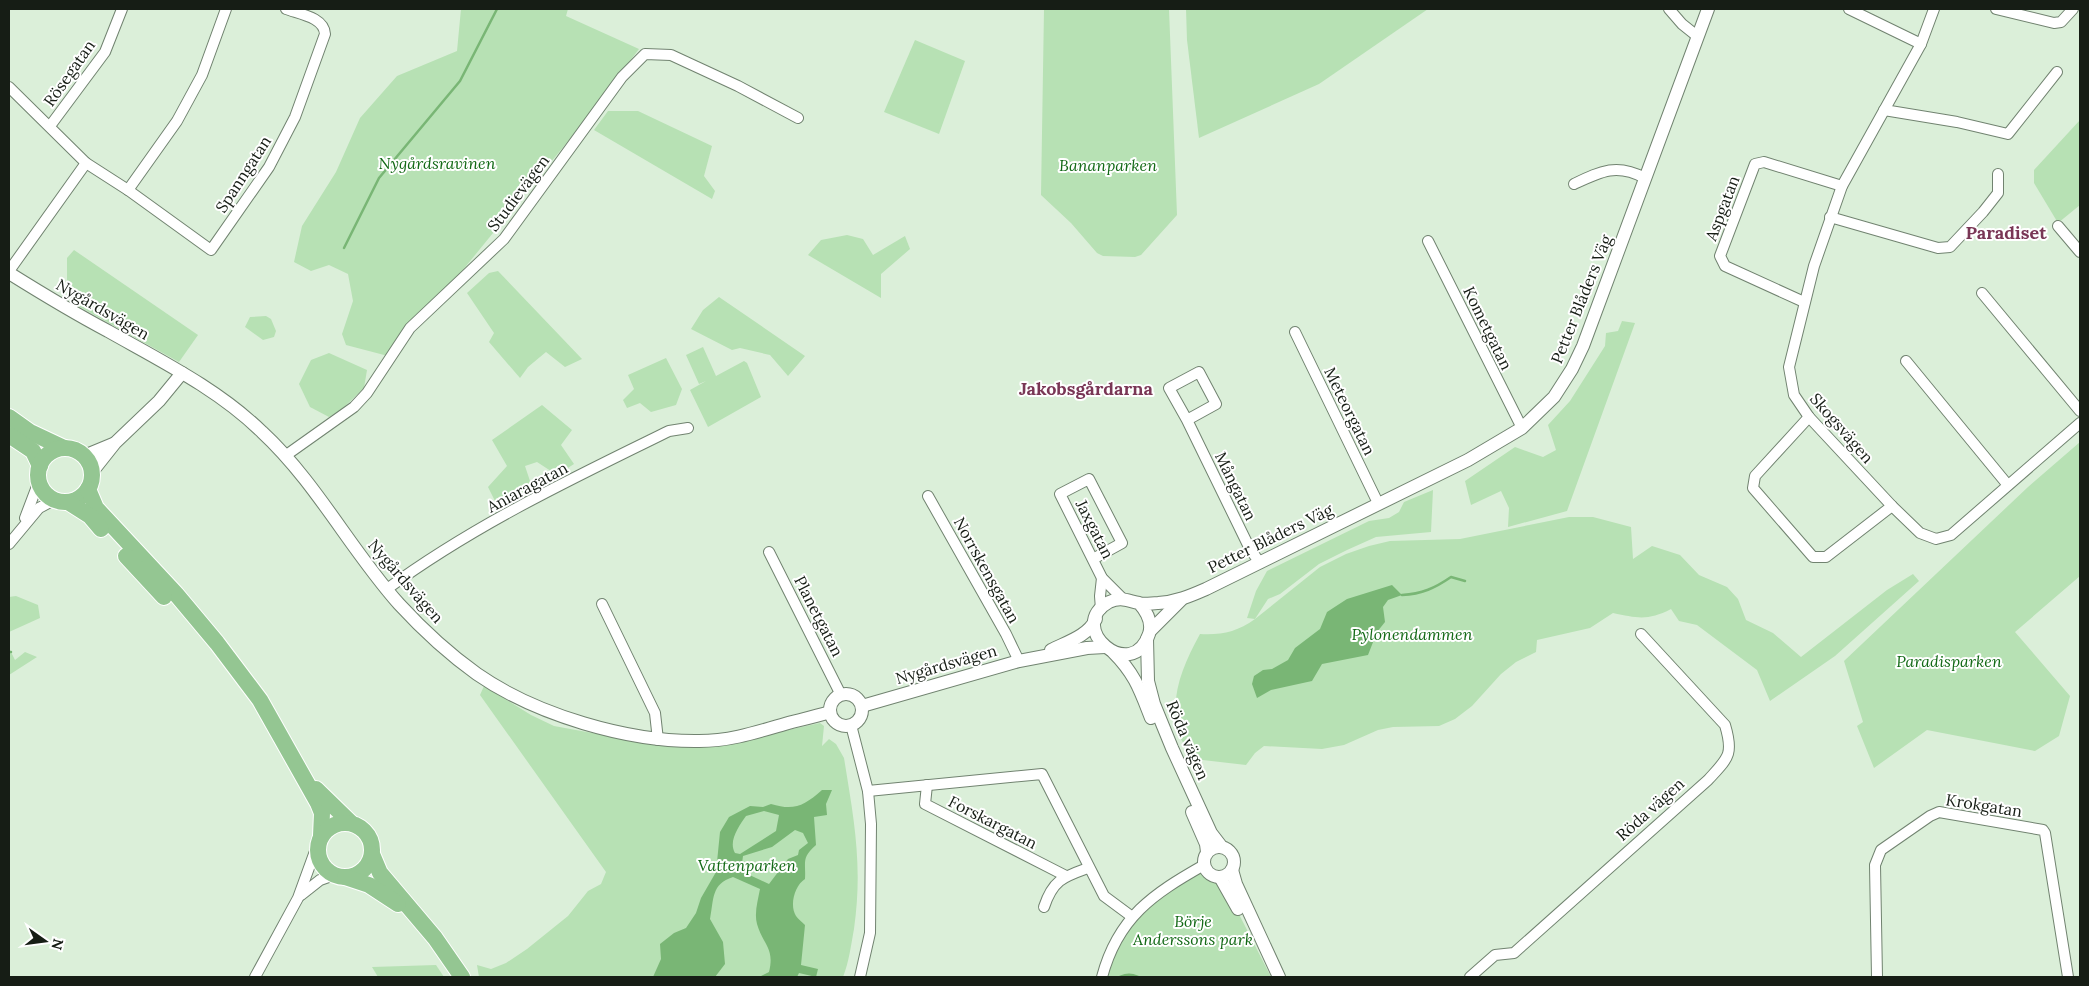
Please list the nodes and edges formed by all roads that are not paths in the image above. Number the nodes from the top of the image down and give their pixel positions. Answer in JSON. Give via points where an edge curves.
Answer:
{"nodes":[{"id":1,"x":122,"y":9,"type":"edge"},
{"id":2,"x":226,"y":9,"type":"edge"},
{"id":3,"x":286,"y":9,"type":"edge"},
{"id":4,"x":1669,"y":9,"type":"edge"},
{"id":5,"x":1708,"y":9,"type":"edge"},
{"id":6,"x":1849,"y":9,"type":"edge"},
{"id":7,"x":1934,"y":9,"type":"edge"},
{"id":8,"x":1996,"y":9,"type":"edge"},
{"id":9,"x":2073,"y":9,"type":"edge"},
{"id":10,"x":1698,"y":36,"type":"junction"},
{"id":11,"x":1921,"y":44,"type":"junction"},
{"id":12,"x":2057,"y":72,"type":"dead end"},
{"id":13,"x":9,"y":88,"type":"edge"},
{"id":14,"x":1884,"y":110,"type":"junction"},
{"id":15,"x":798,"y":118,"type":"dead end"},
{"id":16,"x":50,"y":126,"type":"junction"},
{"id":17,"x":86,"y":162,"type":"junction"},
{"id":18,"x":1998,"y":174,"type":"dead end"},
{"id":19,"x":1645,"y":178,"type":"junction"},
{"id":20,"x":1574,"y":184,"type":"dead end"},
{"id":21,"x":1842,"y":186,"type":"junction"},
{"id":22,"x":128,"y":190,"type":"junction"},
{"id":23,"x":1830,"y":218,"type":"junction"},
{"id":24,"x":2058,"y":226,"type":"dead end"},
{"id":25,"x":1428,"y":242,"type":"dead end"},
{"id":26,"x":2080,"y":252,"type":"edge"},
{"id":27,"x":9,"y":272,"type":"edge"},
{"id":28,"x":1982,"y":293,"type":"dead end"},
{"id":29,"x":1804,"y":302,"type":"junction"},
{"id":30,"x":1295,"y":332,"type":"dead end"},
{"id":31,"x":1906,"y":361,"type":"dead end"},
{"id":32,"x":182,"y":373,"type":"junction"},
{"id":33,"x":2080,"y":411,"type":"edge"},
{"id":34,"x":9,"y":417,"type":"edge"},
{"id":35,"x":1809,"y":418,"type":"junction"},
{"id":36,"x":1187,"y":420,"type":"junction"},
{"id":37,"x":2080,"y":423,"type":"edge"},
{"id":38,"x":688,"y":428,"type":"dead end"},
{"id":39,"x":1522,"y":428,"type":"junction"},
{"id":40,"x":9,"y":435,"type":"edge"},
{"id":41,"x":115,"y":443,"type":"junction"},
{"id":42,"x":64,"y":448,"type":"junction"},
{"id":43,"x":84,"y":456,"type":"junction"},
{"id":44,"x":285,"y":456,"type":"junction"},
{"id":45,"x":92,"y":472,"type":"junction"},
{"id":46,"x":39,"y":474,"type":"junction"},
{"id":47,"x":2007,"y":484,"type":"junction"},
{"id":48,"x":88,"y":490,"type":"junction"},
{"id":49,"x":928,"y":496,"type":"dead end"},
{"id":50,"x":61,"y":501,"type":"junction"},
{"id":51,"x":1378,"y":502,"type":"junction"},
{"id":52,"x":1892,"y":506,"type":"junction"},
{"id":53,"x":20,"y":530,"type":"junction"},
{"id":54,"x":9,"y":544,"type":"edge"},
{"id":55,"x":769,"y":552,"type":"dead end"},
{"id":56,"x":1093,"y":559,"type":"junction"},
{"id":57,"x":1260,"y":563,"type":"junction"},
{"id":58,"x":1102,"y":578,"type":"junction"},
{"id":59,"x":388,"y":589,"type":"junction"},
{"id":60,"x":1122,"y":598,"type":"junction"},
{"id":61,"x":1181,"y":600,"type":"junction"},
{"id":62,"x":1139,"y":603,"type":"junction"},
{"id":63,"x":602,"y":604,"type":"dead end"},
{"id":64,"x":1099,"y":614,"type":"junction"},
{"id":65,"x":1641,"y":634,"type":"dead end"},
{"id":66,"x":1149,"y":635,"type":"junction"},
{"id":67,"x":1109,"y":650,"type":"junction"},
{"id":68,"x":1040,"y":656,"type":"junction"},
{"id":69,"x":1019,"y":661,"type":"junction"},
{"id":70,"x":841,"y":695,"type":"junction"},
{"id":71,"x":260,"y":700,"type":"junction"},
{"id":72,"x":862,"y":706,"type":"junction"},
{"id":73,"x":830,"y":712,"type":"junction"},
{"id":74,"x":851,"y":725,"type":"junction"},
{"id":75,"x":658,"y":740,"type":"junction"},
{"id":76,"x":305,"y":778,"type":"junction"},
{"id":77,"x":927,"y":785,"type":"junction"},
{"id":78,"x":868,"y":791,"type":"junction"},
{"id":79,"x":351,"y":823,"type":"junction"},
{"id":80,"x":320,"y":839,"type":"junction"},
{"id":81,"x":1221,"y":846,"type":"junction"},
{"id":82,"x":372,"y":854,"type":"junction"},
{"id":83,"x":1206,"y":859,"type":"junction"},
{"id":84,"x":1088,"y":868,"type":"junction"},
{"id":85,"x":1232,"y":870,"type":"junction"},
{"id":86,"x":340,"y":876,"type":"junction"},
{"id":87,"x":1066,"y":876,"type":"junction"},
{"id":88,"x":1220,"y":877,"type":"junction"},
{"id":89,"x":298,"y":898,"type":"junction"},
{"id":90,"x":1044,"y":907,"type":"dead end"},
{"id":91,"x":1131,"y":916,"type":"junction"},
{"id":92,"x":418,"y":918,"type":"junction"},
{"id":93,"x":256,"y":977,"type":"edge"},
{"id":94,"x":462,"y":977,"type":"edge"},
{"id":95,"x":860,"y":977,"type":"edge"},
{"id":96,"x":1102,"y":977,"type":"edge"},
{"id":97,"x":1272,"y":977,"type":"edge"},
{"id":98,"x":1279,"y":977,"type":"edge"},
{"id":99,"x":1470,"y":977,"type":"edge"},
{"id":100,"x":1877,"y":977,"type":"edge"},
{"id":101,"x":2068,"y":977,"type":"edge"}],
"edges":[{"from":1,"to":16,"type":"street","name":"Rösegatan","via":[[105,52]]},
{"from":2,"to":22,"type":"street","via":[[202,75],[176,121]]},
{"from":3,"to":22,"type":"street","name":"Spanngatan","via":[[320,22],[324,34],[294,117],[270,167],[211,250]]},
{"from":4,"to":10,"type":"street"},
{"from":5,"to":10,"type":"street","name":"Petter Blåders Väg"},
{"from":6,"to":11,"type":"street"},
{"from":7,"to":11,"type":"street","name":"Skogsvägen"},
{"from":8,"to":9,"type":"street","via":[[2054,23],[2061,22]]},
{"from":10,"to":19,"type":"street","name":"Petter Blåders Väg"},
{"from":11,"to":14,"type":"street","name":"Skogsvägen"},
{"from":12,"to":14,"type":"street","via":[[2008,134]]},
{"from":13,"to":16,"type":"street","name":"Rösegatan"},
{"from":14,"to":21,"type":"street","name":"Skogsvägen"},
{"from":15,"to":44,"type":"street","name":"Studievägen","via":[[671,55],[645,54],[622,77],[504,239],[410,328],[367,393],[347,413]]},
{"from":16,"to":17,"type":"street","name":"Rösegatan"},
{"from":17,"to":22,"type":"street","name":"Spanngatan"},
{"from":17,"to":27,"type":"street"},
{"from":18,"to":23,"type":"street","via":[[1998,192],[1950,247],[1938,248]]},
{"from":19,"to":20,"type":"street","via":[[1632,171],[1610,170]]},
{"from":19,"to":39,"type":"street","name":"Petter Blåders Väg","via":[[1572,369],[1554,397]]},
{"from":21,"to":23,"type":"street","name":"Skogsvägen"},
{"from":21,"to":29,"type":"street","name":"Aspgatan","via":[[1764,162],[1755,164],[1720,256],[1725,266]]},
{"from":23,"to":29,"type":"street","name":"Skogsvägen"},
{"from":24,"to":26,"type":"street"},
{"from":25,"to":39,"type":"street","name":"Kometgatan"},
{"from":27,"to":32,"type":"street","name":"Nygårdsvägen"},
{"from":28,"to":33,"type":"street"},
{"from":29,"to":35,"type":"street","name":"Skogsvägen","via":[[1789,367],[1794,395]]},
{"from":30,"to":51,"type":"street","name":"Meteorgatan"},
{"from":31,"to":47,"type":"street"},
{"from":32,"to":41,"type":"street","via":[[160,402]]},
{"from":32,"to":44,"type":"street","name":"Nygårdsvägen","via":[[230,404]]},
{"from":34,"to":42,"type":"highway","via":[[30,432]]},
{"from":35,"to":52,"type":"street","name":"Skogsvägen"},
{"from":35,"to":52,"type":"street","via":[[1755,476],[1753,488],[1813,556],[1826,557]]},
{"from":36,"to":36,"type":"street","name":"Mångatan","via":[[1169,388],[1199,372],[1216,404]]},
{"from":36,"to":57,"type":"street","name":"Mångatan","via":[[1250,549]]},
{"from":37,"to":47,"type":"street","name":"Skogsvägen"},
{"from":38,"to":59,"type":"street","name":"Aniaragatan","via":[[669,431],[547,492],[440,552]]},
{"from":39,"to":51,"type":"street","name":"Petter Blåders Väg","via":[[1468,460]]},
{"from":40,"to":46,"type":"highway","via":[[33,451]]},
{"from":41,"to":43,"type":"street"},
{"from":41,"to":45,"type":"street"},
{"from":42,"to":43,"type":"highway"},
{"from":42,"to":46,"type":"highway","via":[[50,453]]},
{"from":43,"to":45,"type":"highway"},
{"from":44,"to":59,"type":"street","name":"Nygårdsvägen","via":[[324,502]]},
{"from":45,"to":48,"type":"highway"},
{"from":46,"to":50,"type":"highway","via":[[46,494]]},
{"from":46,"to":53,"type":"street","via":[[34,499]]},
{"from":47,"to":52,"type":"street","name":"Skogsvägen","via":[[1950,534],[1936,540],[1920,533]]},
{"from":48,"to":50,"type":"highway","via":[[79,498]]},
{"from":48,"to":71,"type":"highway","via":[[96,508],[217,643]]},
{"from":49,"to":69,"type":"street","name":"Norrskensgatan"},
{"from":50,"to":53,"type":"street","via":[[39,508]]},
{"from":50,"to":71,"type":"highway","via":[[90,516]]},
{"from":51,"to":57,"type":"street","name":"Petter Blåders Väg"},
{"from":53,"to":54,"type":"street"},
{"from":55,"to":70,"type":"street","name":"Planetgatan"},
{"from":56,"to":56,"type":"street","name":"Jaxgatan","via":[[1060,494],[1089,479],[1122,543]]},
{"from":56,"to":58,"type":"street","name":"Jaxgatan"},
{"from":57,"to":61,"type":"street","name":"Petter Blåders Väg"},
{"from":58,"to":60,"type":"street","name":"Jaxgatan"},
{"from":58,"to":64,"type":"street","name":"Jaxgatan"},
{"from":59,"to":75,"type":"street","name":"Nygårdsvägen","via":[[433,638],[479,675],[555,714]]},
{"from":60,"to":62,"type":"street"},
{"from":60,"to":64,"type":"street","via":[[1107,603]]},
{"from":61,"to":62,"type":"street","name":"Petter Blåders Väg"},
{"from":61,"to":66,"type":"street","name":"Petter Blåders Väg"},
{"from":62,"to":66,"type":"street","via":[[1148,616]]},
{"from":63,"to":75,"type":"street","via":[[655,713]]},
{"from":64,"to":67,"type":"street","via":[[1096,635]]},
{"from":64,"to":68,"type":"street","name":"Nygårdsvägen","via":[[1093,626],[1082,634]]},
{"from":65,"to":99,"type":"street","name":"Röda vägen","via":[[1725,725],[1730,742],[1728,759],[1514,953],[1495,955]]},
{"from":66,"to":67,"type":"street","via":[[1143,646],[1129,653]]},
{"from":66,"to":81,"type":"street","name":"Röda vägen","via":[[1148,681],[1154,704],[1211,833]]},
{"from":67,"to":68,"type":"street","name":"Nygårdsvägen","via":[[1087,648]]},
{"from":67,"to":83,"type":"street","name":"Röda vägen","via":[[1128,667],[1139,687],[1206,844]]},
{"from":68,"to":69,"type":"street","name":"Nygårdsvägen"},
{"from":69,"to":72,"type":"street","name":"Nygårdsvägen"},
{"from":70,"to":72,"type":"street","via":[[856,697]]},
{"from":70,"to":73,"type":"street","via":[[831,704]]},
{"from":71,"to":76,"type":"highway"},
{"from":72,"to":74,"type":"street","via":[[861,715]]},
{"from":73,"to":74,"type":"street","via":[[838,724]]},
{"from":73,"to":75,"type":"street","name":"Nygårdsvägen","via":[[745,737]]},
{"from":74,"to":78,"type":"street"},
{"from":76,"to":79,"type":"highway"},
{"from":76,"to":80,"type":"highway","via":[[322,813]]},
{"from":77,"to":78,"type":"street","name":"Forskargatan"},
{"from":77,"to":84,"type":"street","name":"Forskargatan","via":[[1042,774]]},
{"from":77,"to":87,"type":"street","name":"Forskargatan","via":[[924,804]]},
{"from":78,"to":95,"type":"street","via":[[871,824],[870,933]]},
{"from":79,"to":80,"type":"highway","via":[[334,824]]},
{"from":79,"to":82,"type":"highway","via":[[368,834]]},
{"from":80,"to":86,"type":"highway","via":[[317,851],[322,865]]},
{"from":80,"to":89,"type":"street"},
{"from":81,"to":83,"type":"street","via":[[1211,849]]},
{"from":81,"to":85,"type":"street","via":[[1233,855],[1235,863]]},
{"from":82,"to":86,"type":"highway","via":[[363,870]]},
{"from":82,"to":92,"type":"highway","via":[[380,873]]},
{"from":83,"to":88,"type":"street","via":[[1211,874]]},
{"from":83,"to":91,"type":"street"},
{"from":84,"to":87,"type":"street"},
{"from":84,"to":91,"type":"street","name":"Forskargatan","via":[[1104,896]]},
{"from":85,"to":88,"type":"street"},
{"from":85,"to":98,"type":"street"},
{"from":86,"to":89,"type":"street","via":[[313,884]]},
{"from":86,"to":92,"type":"highway","via":[[380,891]]},
{"from":87,"to":90,"type":"street","via":[[1050,891]]},
{"from":88,"to":97,"type":"street"},
{"from":89,"to":93,"type":"street"},
{"from":91,"to":96,"type":"street","via":[[1112,949]]},
{"from":92,"to":94,"type":"highway"},
{"from":100,"to":101,"type":"street","name":"Krokgatan","via":[[1874,865],[1877,856],[1881,850],[1939,812],[2043,830]]}]}
